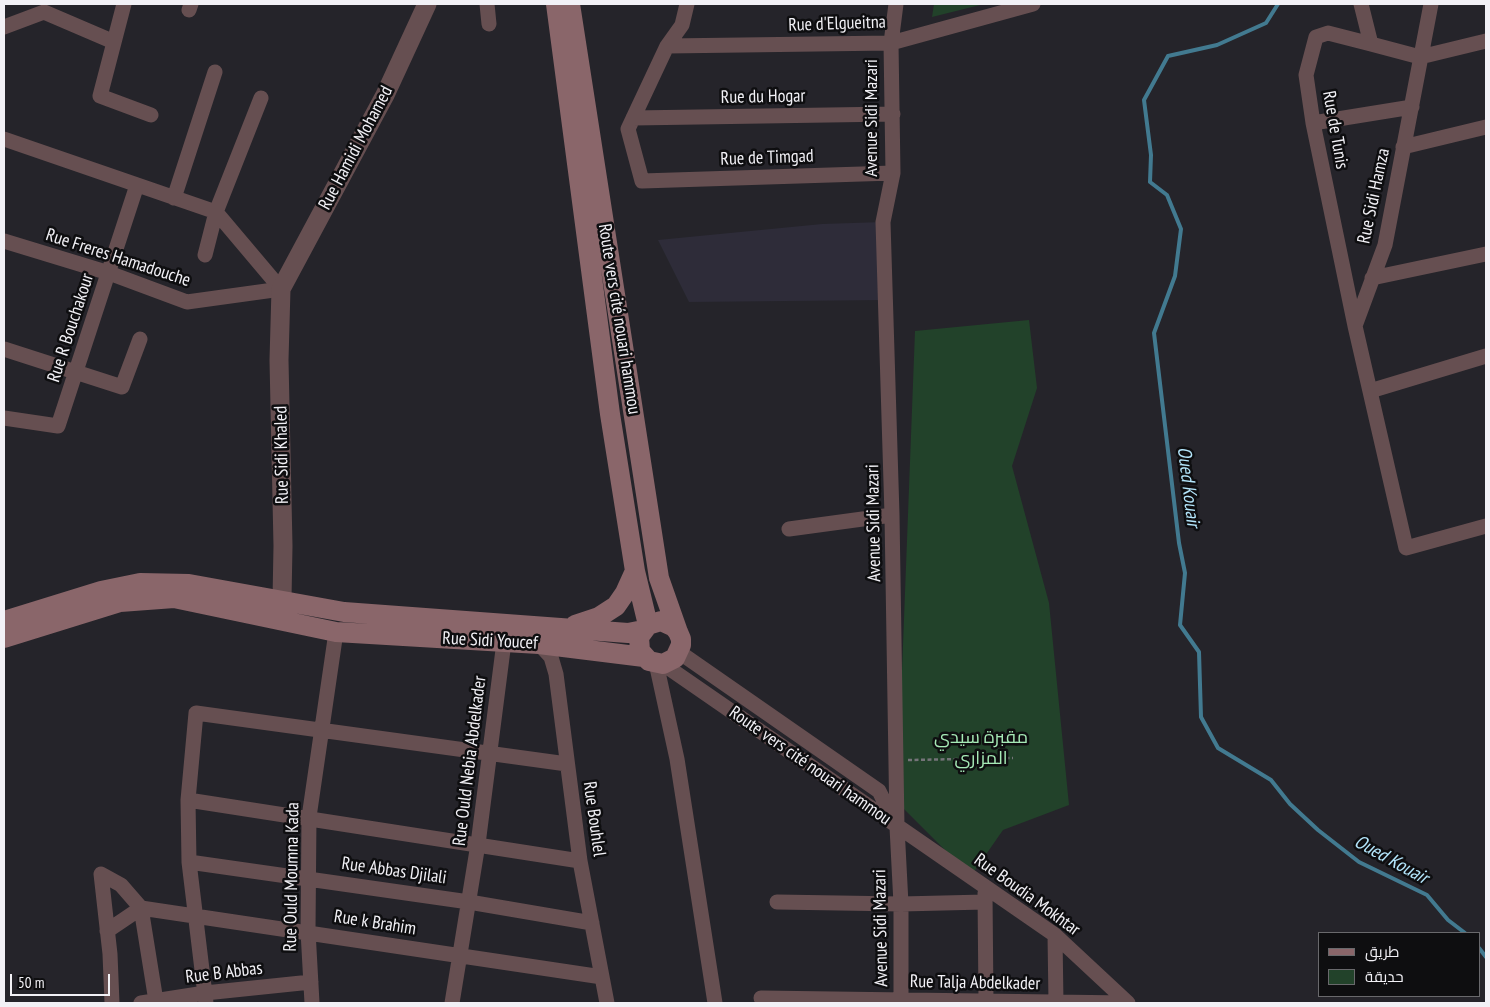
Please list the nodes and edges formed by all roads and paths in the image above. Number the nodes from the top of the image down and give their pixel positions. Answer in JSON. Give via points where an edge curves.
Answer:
{"nodes":[{"id":1,"x":124,"y":4,"type":"edge"},
{"id":2,"x":427,"y":4,"type":"edge"},
{"id":3,"x":488,"y":4,"type":"edge"},
{"id":4,"x":556,"y":4,"type":"edge"},
{"id":5,"x":570,"y":4,"type":"edge"},
{"id":6,"x":687,"y":4,"type":"edge"},
{"id":7,"x":896,"y":4,"type":"edge"},
{"id":8,"x":1033,"y":4,"type":"edge"},
{"id":9,"x":1361,"y":4,"type":"edge"},
{"id":10,"x":1431,"y":4,"type":"edge"},
{"id":11,"x":58,"y":11,"type":"edge"},
{"id":12,"x":489,"y":24,"type":"dead end"},
{"id":13,"x":4,"y":27,"type":"edge"},
{"id":14,"x":1486,"y":41,"type":"edge"},
{"id":15,"x":114,"y":42,"type":"junction"},
{"id":16,"x":891,"y":43,"type":"junction"},
{"id":17,"x":1371,"y":44,"type":"junction"},
{"id":18,"x":667,"y":46,"type":"junction"},
{"id":19,"x":1420,"y":57,"type":"junction"},
{"id":20,"x":215,"y":72,"type":"dead end"},
{"id":21,"x":261,"y":98,"type":"dead end"},
{"id":22,"x":1412,"y":107,"type":"junction"},
{"id":23,"x":893,"y":114,"type":"junction"},
{"id":24,"x":151,"y":115,"type":"dead end"},
{"id":25,"x":633,"y":118,"type":"junction"},
{"id":26,"x":1313,"y":123,"type":"junction"},
{"id":27,"x":1486,"y":127,"type":"edge"},
{"id":28,"x":4,"y":139,"type":"edge"},
{"id":29,"x":1404,"y":147,"type":"junction"},
{"id":30,"x":893,"y":173,"type":"junction"},
{"id":31,"x":137,"y":186,"type":"junction"},
{"id":32,"x":174,"y":198,"type":"junction"},
{"id":33,"x":216,"y":212,"type":"junction"},
{"id":34,"x":4,"y":240,"type":"edge"},
{"id":35,"x":1486,"y":254,"type":"edge"},
{"id":36,"x":204,"y":255,"type":"dead end"},
{"id":37,"x":109,"y":273,"type":"junction"},
{"id":38,"x":1372,"y":278,"type":"junction"},
{"id":39,"x":280,"y":289,"type":"junction"},
{"id":40,"x":1354,"y":326,"type":"junction"},
{"id":41,"x":140,"y":339,"type":"dead end"},
{"id":42,"x":4,"y":349,"type":"edge"},
{"id":43,"x":1486,"y":356,"type":"edge"},
{"id":44,"x":76,"y":371,"type":"junction"},
{"id":45,"x":1370,"y":391,"type":"junction"},
{"id":46,"x":4,"y":418,"type":"edge"},
{"id":47,"x":892,"y":516,"type":"junction"},
{"id":48,"x":1486,"y":526,"type":"edge"},
{"id":49,"x":789,"y":530,"type":"dead end"},
{"id":50,"x":635,"y":571,"type":"junction"},
{"id":51,"x":282,"y":600,"type":"junction"},
{"id":52,"x":278,"y":620,"type":"junction"},
{"id":53,"x":4,"y":621,"type":"edge"},
{"id":54,"x":560,"y":628,"type":"junction"},
{"id":55,"x":645,"y":628,"type":"junction"},
{"id":56,"x":336,"y":632,"type":"junction"},
{"id":57,"x":678,"y":632,"type":"junction"},
{"id":58,"x":4,"y":638,"type":"edge"},
{"id":59,"x":504,"y":642,"type":"junction"},
{"id":60,"x":540,"y":644,"type":"junction"},
{"id":61,"x":679,"y":652,"type":"junction"},
{"id":62,"x":654,"y":661,"type":"junction"},
{"id":63,"x":321,"y":729,"type":"junction"},
{"id":64,"x":491,"y":752,"type":"junction"},
{"id":65,"x":1013,"y":758,"type":"dead end"},
{"id":66,"x":897,"y":760,"type":"junction"},
{"id":67,"x":567,"y":764,"type":"junction"},
{"id":68,"x":188,"y":800,"type":"junction"},
{"id":69,"x":309,"y":817,"type":"junction"},
{"id":70,"x":897,"y":827,"type":"junction"},
{"id":71,"x":478,"y":844,"type":"junction"},
{"id":72,"x":580,"y":861,"type":"junction"},
{"id":73,"x":189,"y":862,"type":"junction"},
{"id":74,"x":309,"y":878,"type":"junction"},
{"id":75,"x":985,"y":894,"type":"junction"},
{"id":76,"x":469,"y":902,"type":"junction"},
{"id":77,"x":777,"y":902,"type":"dead end"},
{"id":78,"x":901,"y":904,"type":"junction"},
{"id":79,"x":141,"y":908,"type":"junction"},
{"id":80,"x":196,"y":916,"type":"junction"},
{"id":81,"x":592,"y":923,"type":"junction"},
{"id":82,"x":107,"y":931,"type":"junction"},
{"id":83,"x":308,"y":932,"type":"junction"},
{"id":84,"x":1055,"y":935,"type":"junction"},
{"id":85,"x":458,"y":956,"type":"junction"},
{"id":86,"x":602,"y":977,"type":"junction"},
{"id":87,"x":311,"y":982,"type":"junction"},
{"id":88,"x":205,"y":998,"type":"edge"},
{"id":89,"x":761,"y":998,"type":"dead end"},
{"id":90,"x":149,"y":1002,"type":"edge"},
{"id":91,"x":901,"y":1002,"type":"edge"},
{"id":92,"x":986,"y":1002,"type":"junction"},
{"id":93,"x":112,"y":1003,"type":"edge"},
{"id":94,"x":312,"y":1003,"type":"edge"},
{"id":95,"x":452,"y":1003,"type":"edge"},
{"id":96,"x":606,"y":1003,"type":"edge"},
{"id":97,"x":715,"y":1003,"type":"edge"},
{"id":98,"x":1056,"y":1003,"type":"edge"},
{"id":99,"x":1127,"y":1003,"type":"edge"}],
"edges":[{"from":1,"to":15,"type":"street"},
{"from":2,"to":39,"type":"street","name":"Rue Hamidi Mohamed","via":[[385,94]]},
{"from":3,"to":12,"type":"street"},
{"from":4,"to":50,"type":"main road","name":"Route vers cité nouari hammou","via":[[610,414]]},
{"from":5,"to":57,"type":"main road","name":"Route vers cité nouari hammou","via":[[659,578]]},
{"from":6,"to":18,"type":"street","via":[[682,25]]},
{"from":7,"to":16,"type":"street","name":"Avenue Sidi Mazari"},
{"from":8,"to":16,"type":"street","name":"Rue d'Elgueitna"},
{"from":9,"to":17,"type":"street"},
{"from":10,"to":19,"type":"street","name":"Rue Sidi Hamza"},
{"from":11,"to":13,"type":"street","via":[[44,12]]},
{"from":11,"to":15,"type":"street"},
{"from":14,"to":19,"type":"street"},
{"from":15,"to":24,"type":"street","via":[[100,96]]},
{"from":16,"to":18,"type":"street","name":"Rue d'Elgueitna"},
{"from":16,"to":23,"type":"street","name":"Avenue Sidi Mazari"},
{"from":17,"to":19,"type":"street"},
{"from":17,"to":26,"type":"street","name":"Rue de Tunis","via":[[1328,33],[1316,37],[1306,75]]},
{"from":18,"to":25,"type":"street"},
{"from":19,"to":22,"type":"street","name":"Rue Sidi Hamza"},
{"from":20,"to":32,"type":"street"},
{"from":21,"to":33,"type":"street"},
{"from":22,"to":26,"type":"street"},
{"from":22,"to":29,"type":"street","name":"Rue Sidi Hamza"},
{"from":23,"to":25,"type":"street","name":"Rue du Hogar"},
{"from":23,"to":30,"type":"street","name":"Avenue Sidi Mazari"},
{"from":25,"to":30,"type":"street","name":"Rue de Timgad","via":[[628,129],[642,181]]},
{"from":26,"to":40,"type":"street","name":"Rue de Tunis"},
{"from":27,"to":29,"type":"street"},
{"from":28,"to":31,"type":"street"},
{"from":29,"to":38,"type":"street","name":"Rue Sidi Hamza","via":[[1384,245]]},
{"from":30,"to":47,"type":"street","name":"Avenue Sidi Mazari","via":[[883,222]]},
{"from":31,"to":32,"type":"street"},
{"from":31,"to":37,"type":"street","name":"Rue R Bouchakour"},
{"from":32,"to":33,"type":"street"},
{"from":33,"to":36,"type":"street"},
{"from":33,"to":39,"type":"street"},
{"from":34,"to":37,"type":"street","name":"Rue Freres Hamadouche"},
{"from":35,"to":38,"type":"street"},
{"from":37,"to":39,"type":"street","name":"Rue Freres Hamadouche","via":[[187,302]]},
{"from":37,"to":44,"type":"street","name":"Rue R Bouchakour"},
{"from":38,"to":40,"type":"street","name":"Rue Sidi Hamza"},
{"from":39,"to":51,"type":"street","name":"Rue Sidi Khaled"},
{"from":40,"to":45,"type":"street"},
{"from":41,"to":44,"type":"street","via":[[122,387]]},
{"from":42,"to":44,"type":"street"},
{"from":43,"to":45,"type":"street"},
{"from":44,"to":46,"type":"street","name":"Rue R Bouchakour","via":[[58,426]]},
{"from":45,"to":48,"type":"street","via":[[1406,548]]},
{"from":47,"to":49,"type":"street"},
{"from":47,"to":66,"type":"street","name":"Avenue Sidi Mazari"},
{"from":50,"to":54,"type":"main road","via":[[616,606],[599,617]]},
{"from":50,"to":55,"type":"main road","name":"Route vers cité nouari hammou"},
{"from":51,"to":52,"type":"street","name":"Rue Sidi Khaled"},
{"from":51,"to":53,"type":"main road","via":[[189,584],[140,583],[101,591]]},
{"from":51,"to":54,"type":"main road","via":[[344,612]]},
{"from":52,"to":56,"type":"main road","name":"Rue Sidi Youcef"},
{"from":52,"to":58,"type":"main road","name":"Rue Sidi Youcef","via":[[174,598],[120,602]]},
{"from":54,"to":55,"type":"main road","via":[[628,633]]},
{"from":55,"to":57,"type":"main road","via":[[661,621]]},
{"from":55,"to":62,"type":"main road","via":[[639,644]]},
{"from":56,"to":59,"type":"main road","name":"Rue Sidi Youcef"},
{"from":56,"to":63,"type":"street","name":"Rue Ould Moumna Kada"},
{"from":57,"to":61,"type":"main road"},
{"from":59,"to":60,"type":"main road","name":"Rue Sidi Youcef"},
{"from":59,"to":64,"type":"street","name":"Rue Ould Nebia Abdelkader"},
{"from":60,"to":62,"type":"main road","name":"Rue Sidi Youcef"},
{"from":60,"to":67,"type":"street","name":"Rue Bouhlel","via":[[551,657],[556,674]]},
{"from":61,"to":62,"type":"main road","via":[[675,658]]},
{"from":61,"to":70,"type":"street","name":"Route vers cité nouari hammou","via":[[879,792]]},
{"from":62,"to":70,"type":"street","name":"Route vers cité nouari hammou"},
{"from":62,"to":97,"type":"street","via":[[677,759]]},
{"from":63,"to":64,"type":"street"},
{"from":63,"to":68,"type":"street","via":[[196,713]]},
{"from":63,"to":69,"type":"street","name":"Rue Ould Moumna Kada"},
{"from":64,"to":67,"type":"street"},
{"from":64,"to":71,"type":"street","name":"Rue Ould Nebia Abdelkader"},
{"from":65,"to":66,"type":"path"},
{"from":66,"to":70,"type":"street","name":"Avenue Sidi Mazari"},
{"from":67,"to":72,"type":"street","name":"Rue Bouhlel"},
{"from":68,"to":69,"type":"street"},
{"from":68,"to":73,"type":"street"},
{"from":69,"to":71,"type":"street"},
{"from":69,"to":74,"type":"street","name":"Rue Ould Moumna Kada"},
{"from":70,"to":75,"type":"street","name":"Rue Boudia Mokhtar"},
{"from":70,"to":78,"type":"street","name":"Avenue Sidi Mazari"},
{"from":71,"to":72,"type":"street"},
{"from":71,"to":76,"type":"street","name":"Rue Ould Nebia Abdelkader"},
{"from":72,"to":81,"type":"street","name":"Rue Bouhlel"},
{"from":73,"to":74,"type":"street","name":"Rue Abbas Djilali"},
{"from":73,"to":80,"type":"street"},
{"from":74,"to":76,"type":"street","name":"Rue Abbas Djilali"},
{"from":74,"to":83,"type":"street","name":"Rue Ould Moumna Kada"},
{"from":75,"to":78,"type":"street"},
{"from":75,"to":84,"type":"street","name":"Rue Boudia Mokhtar"},
{"from":75,"to":92,"type":"street"},
{"from":76,"to":81,"type":"street","name":"Rue Abbas Djilali"},
{"from":76,"to":85,"type":"street","name":"Rue Ould Nebia Abdelkader"},
{"from":77,"to":78,"type":"street"},
{"from":78,"to":91,"type":"street","name":"Avenue Sidi Mazari"},
{"from":79,"to":80,"type":"street","name":"Rue k Brahim"},
{"from":79,"to":82,"type":"street"},
{"from":79,"to":82,"type":"street","via":[[121,885],[101,874]]},
{"from":79,"to":90,"type":"street"},
{"from":80,"to":83,"type":"street","name":"Rue k Brahim"},
{"from":80,"to":88,"type":"street"},
{"from":81,"to":86,"type":"street","name":"Rue Bouhlel"},
{"from":82,"to":93,"type":"street"},
{"from":83,"to":85,"type":"street","name":"Rue k Brahim"},
{"from":83,"to":87,"type":"street","name":"Rue Ould Moumna Kada"},
{"from":84,"to":98,"type":"street"},
{"from":84,"to":99,"type":"street","name":"Rue Boudia Mokhtar"},
{"from":85,"to":86,"type":"street","name":"Rue k Brahim"},
{"from":85,"to":95,"type":"street","name":"Rue Ould Nebia Abdelkader"},
{"from":86,"to":96,"type":"street","name":"Rue Bouhlel"},
{"from":87,"to":88,"type":"street","name":"Rue B Abbas"},
{"from":87,"to":94,"type":"street","name":"Rue Ould Moumna Kada"},
{"from":88,"to":90,"type":"street","name":"Rue B Abbas"},
{"from":89,"to":91,"type":"street","name":"Rue Talja Abdelkader"},
{"from":91,"to":92,"type":"street","name":"Rue Talja Abdelkader"},
{"from":92,"to":98,"type":"street","name":"Rue Talja Abdelkader"},
{"from":98,"to":99,"type":"street","name":"Rue Talja Abdelkader"}]}
